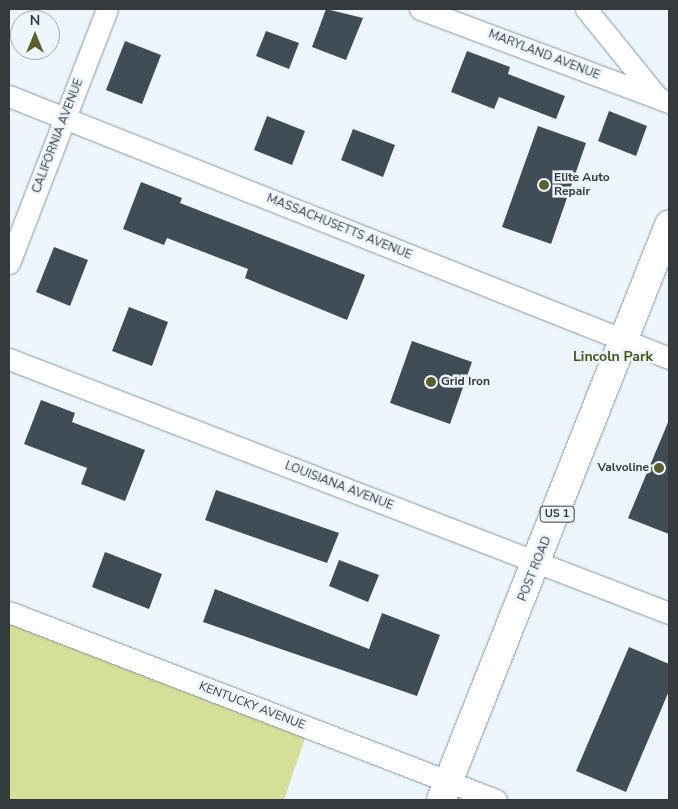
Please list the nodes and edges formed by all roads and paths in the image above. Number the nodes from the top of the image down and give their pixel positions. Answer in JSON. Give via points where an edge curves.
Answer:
{"nodes":[{"id":1,"x":107,"y":9,"type":"edge"},
{"id":2,"x":420,"y":9,"type":"edge"},
{"id":3,"x":586,"y":9,"type":"edge"},
{"id":4,"x":9,"y":96,"type":"edge"},
{"id":5,"x":664,"y":100,"type":"edge"},
{"id":6,"x":65,"y":118,"type":"junction"},
{"id":7,"x":669,"y":225,"type":"edge"},
{"id":8,"x":9,"y":263,"type":"edge"},
{"id":9,"x":624,"y":340,"type":"junction"},
{"id":10,"x":9,"y":358,"type":"edge"},
{"id":11,"x":669,"y":358,"type":"edge"},
{"id":12,"x":538,"y":564,"type":"junction"},
{"id":13,"x":9,"y":612,"type":"edge"},
{"id":14,"x":669,"y":613,"type":"edge"},
{"id":15,"x":445,"y":791,"type":"edge"},
{"id":16,"x":496,"y":800,"type":"edge"}],
"edges":[{"from":1,"to":6,"type":"street","name":"CALIFORNIA AVENUE"},
{"from":2,"to":5,"type":"street","name":"MARYLAND AVENUE"},
{"from":3,"to":5,"type":"street"},
{"from":4,"to":6,"type":"street","name":"MASSACHUSETTS AVENUE"},
{"from":6,"to":8,"type":"street","name":"CALIFORNIA AVENUE"},
{"from":6,"to":9,"type":"street","name":"MASSACHUSETTS AVENUE"},
{"from":7,"to":9,"type":"main road","name":"POST ROAD","number":"US 1"},
{"from":9,"to":11,"type":"street","name":"MASSACHUSETTS AVENUE"},
{"from":9,"to":12,"type":"main road","name":"POST ROAD","number":"US 1"},
{"from":10,"to":12,"type":"street","name":"LOUISIANA AVENUE"},
{"from":12,"to":14,"type":"street","name":"LOUISIANA AVENUE"},
{"from":12,"to":15,"type":"main road","name":"POST ROAD","number":"US 1"},
{"from":13,"to":15,"type":"street","name":"KENTUCKY AVENUE"},
{"from":15,"to":16,"type":"street","name":"KENTUCKY AVENUE"}]}
